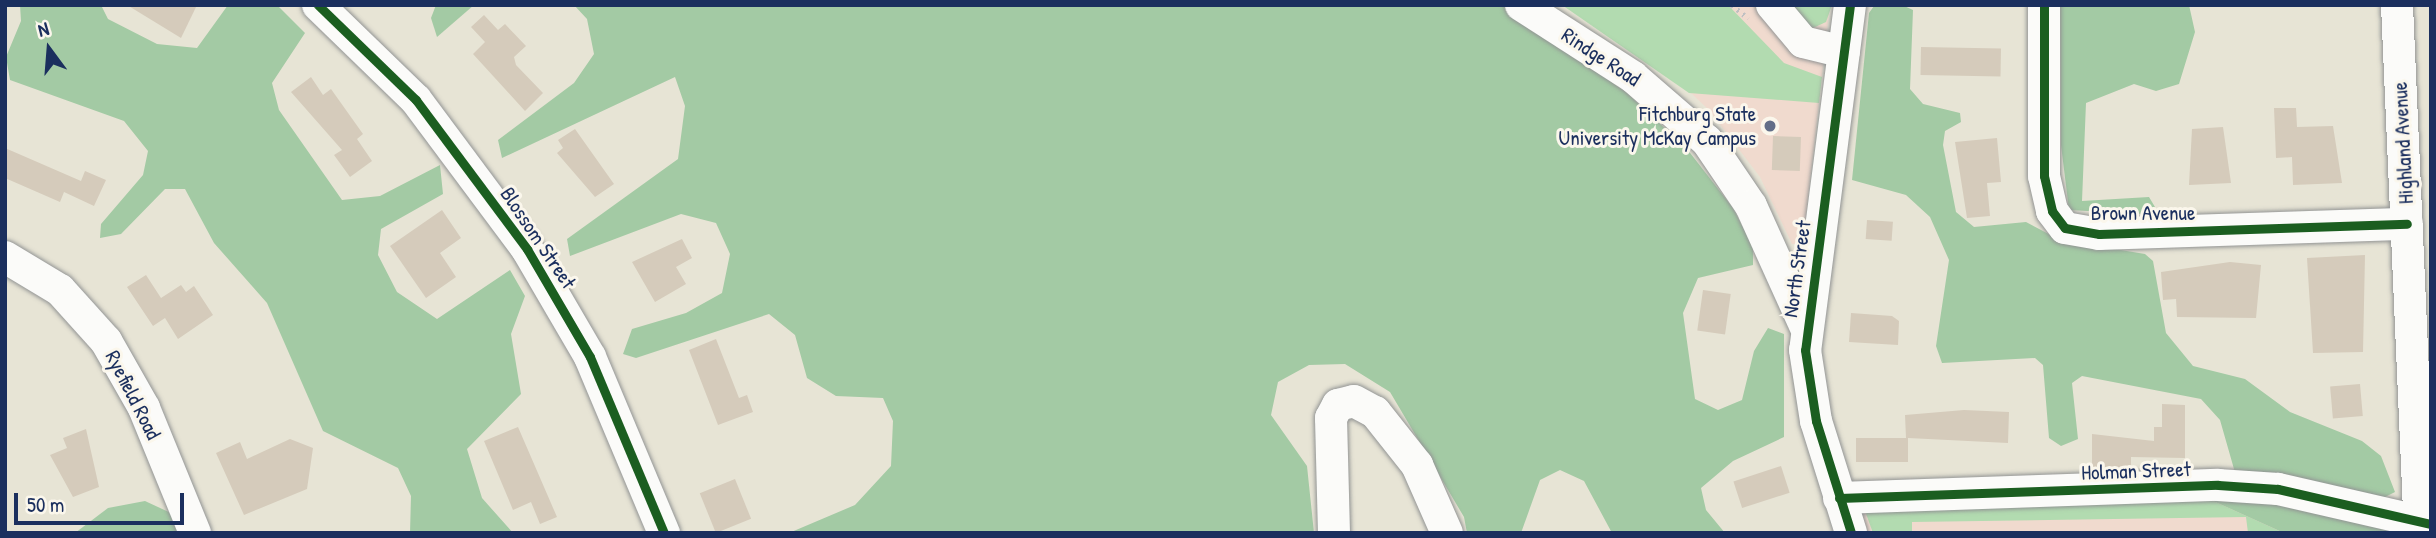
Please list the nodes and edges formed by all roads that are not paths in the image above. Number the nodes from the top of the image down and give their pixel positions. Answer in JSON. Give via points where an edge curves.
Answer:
{"nodes":[{"id":1,"x":318,"y":5,"type":"edge"},
{"id":2,"x":1521,"y":5,"type":"edge"},
{"id":3,"x":1772,"y":5,"type":"edge"},
{"id":4,"x":1850,"y":5,"type":"edge"},
{"id":5,"x":2044,"y":5,"type":"edge"},
{"id":6,"x":2397,"y":5,"type":"edge"},
{"id":7,"x":1844,"y":52,"type":"junction"},
{"id":8,"x":2407,"y":224,"type":"junction"},
{"id":9,"x":5,"y":257,"type":"edge"},
{"id":10,"x":1805,"y":328,"type":"junction"},
{"id":11,"x":1839,"y":498,"type":"junction"},
{"id":12,"x":2423,"y":526,"type":"edge"},
{"id":13,"x":195,"y":533,"type":"edge"},
{"id":14,"x":664,"y":533,"type":"edge"},
{"id":15,"x":1334,"y":533,"type":"edge"},
{"id":16,"x":1447,"y":533,"type":"edge"},
{"id":17,"x":1851,"y":533,"type":"edge"}],
"edges":[{"from":1,"to":14,"type":"street","name":"Blossom Street","via":[[416,100],[527,249],[590,357]]},
{"from":2,"to":10,"type":"street","name":"Rindge Road","via":[[1633,76],[1707,141],[1751,206]]},
{"from":3,"to":7,"type":"street","via":[[1803,42]]},
{"from":4,"to":7,"type":"street","name":"North Street"},
{"from":5,"to":8,"type":"street","name":"Brown Avenue","via":[[2045,176],[2052,211],[2065,228],[2099,234]]},
{"from":6,"to":8,"type":"street","name":"Highland Avenue"},
{"from":7,"to":10,"type":"street","name":"North Street"},
{"from":8,"to":12,"type":"street","name":"Highland Avenue"},
{"from":9,"to":13,"type":"street","name":"Ryefield Road","via":[[60,290],[106,341],[144,408]]},
{"from":10,"to":11,"type":"street","name":"North Street","via":[[1816,421]]},
{"from":11,"to":12,"type":"street","name":"Holman Street","via":[[2228,486],[2278,489]]},
{"from":11,"to":17,"type":"street","name":"North Street"},
{"from":15,"to":16,"type":"street","via":[[1331,418],[1338,405],[1354,401],[1374,412],[1417,465]]}]}
